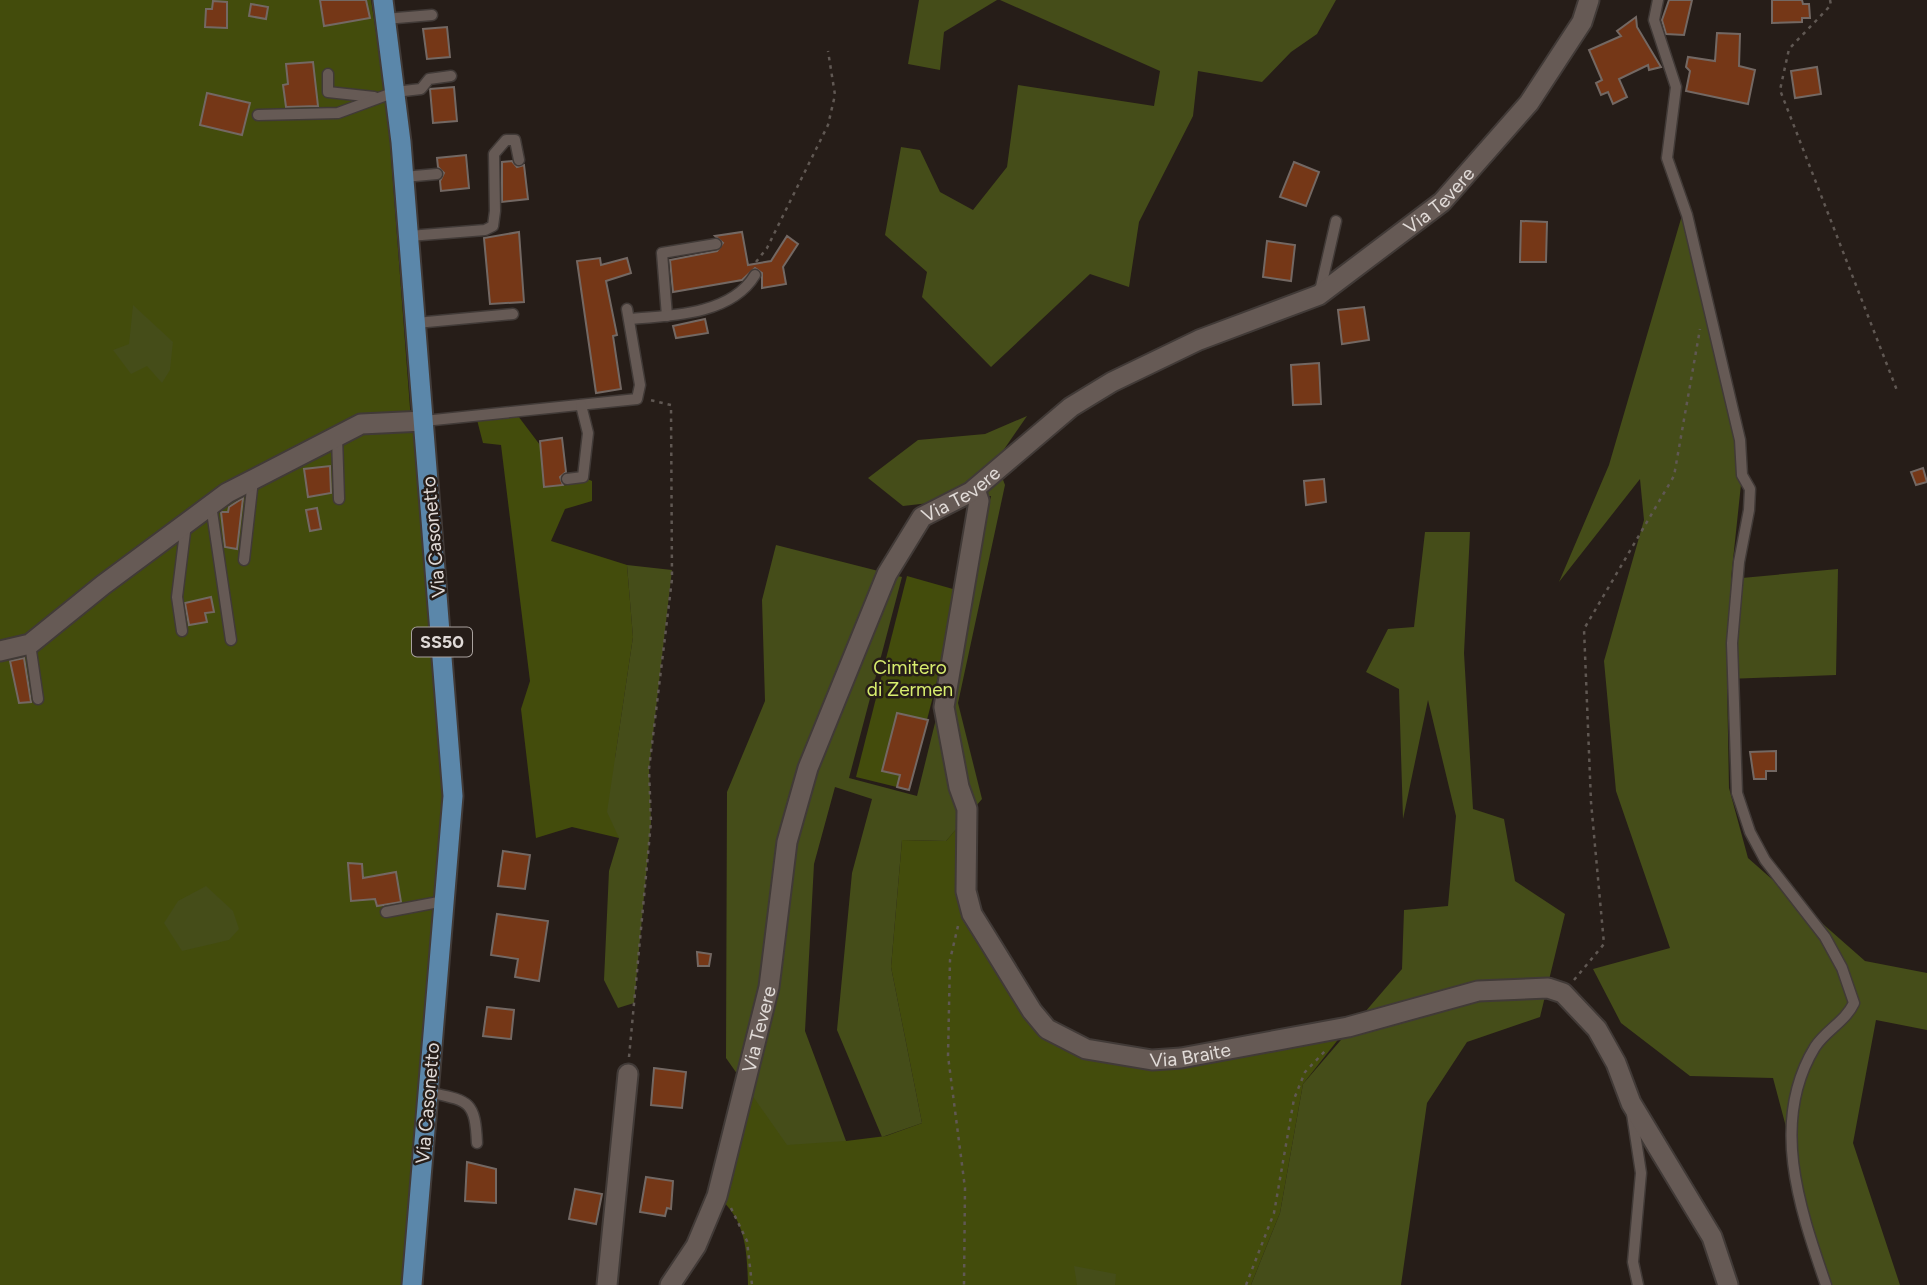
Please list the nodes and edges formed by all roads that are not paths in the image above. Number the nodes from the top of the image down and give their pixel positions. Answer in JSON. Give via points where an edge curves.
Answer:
{"nodes":[{"id":1,"x":1589,"y":0,"type":"edge"},
{"id":2,"x":1658,"y":0,"type":"edge"},
{"id":3,"x":384,"y":10,"type":"edge"},
{"id":4,"x":432,"y":15,"type":"dead end"},
{"id":5,"x":328,"y":74,"type":"dead end"},
{"id":6,"x":451,"y":76,"type":"dead end"},
{"id":7,"x":386,"y":95,"type":"junction"},
{"id":8,"x":258,"y":115,"type":"dead end"},
{"id":9,"x":519,"y":160,"type":"dead end"},
{"id":10,"x":437,"y":174,"type":"dead end"},
{"id":11,"x":404,"y":177,"type":"junction"},
{"id":12,"x":1336,"y":221,"type":"dead end"},
{"id":13,"x":409,"y":236,"type":"junction"},
{"id":14,"x":716,"y":244,"type":"dead end"},
{"id":15,"x":755,"y":275,"type":"road end"},
{"id":16,"x":1319,"y":295,"type":"junction"},
{"id":17,"x":513,"y":314,"type":"dead end"},
{"id":18,"x":667,"y":316,"type":"junction"},
{"id":19,"x":416,"y":323,"type":"junction"},
{"id":20,"x":581,"y":405,"type":"junction"},
{"id":21,"x":424,"y":421,"type":"junction"},
{"id":22,"x":337,"y":436,"type":"junction"},
{"id":23,"x":567,"y":479,"type":"dead end"},
{"id":24,"x":253,"y":480,"type":"junction"},
{"id":25,"x":975,"y":489,"type":"junction"},
{"id":26,"x":339,"y":499,"type":"dead end"},
{"id":27,"x":211,"y":505,"type":"junction"},
{"id":28,"x":186,"y":523,"type":"junction"},
{"id":29,"x":244,"y":560,"type":"dead end"},
{"id":30,"x":182,"y":631,"type":"dead end"},
{"id":31,"x":231,"y":640,"type":"dead end"},
{"id":32,"x":30,"y":644,"type":"junction"},
{"id":33,"x":0,"y":651,"type":"edge"},
{"id":34,"x":38,"y":699,"type":"dead end"},
{"id":35,"x":444,"y":901,"type":"junction"},
{"id":36,"x":386,"y":912,"type":"dead end"},
{"id":37,"x":628,"y":1074,"type":"road end"},
{"id":38,"x":428,"y":1092,"type":"junction"},
{"id":39,"x":1631,"y":1103,"type":"junction"},
{"id":40,"x":477,"y":1143,"type":"dead end"},
{"id":41,"x":412,"y":1285,"type":"edge"},
{"id":42,"x":607,"y":1285,"type":"edge"},
{"id":43,"x":670,"y":1285,"type":"edge"},
{"id":44,"x":1639,"y":1285,"type":"edge"},
{"id":45,"x":1728,"y":1285,"type":"edge"},
{"id":46,"x":1826,"y":1285,"type":"edge"}],
"edges":[{"from":1,"to":16,"type":"street","name":"Via Tevere","via":[[1582,22],[1530,103],[1442,202]]},
{"from":2,"to":46,"type":"lane","via":[[1654,20],[1676,87],[1667,158],[1687,215],[1740,440],[1742,475],[1750,489],[1732,643],[1737,793],[1765,860],[1825,937],[1854,1003],[1847,1016],[1817,1044],[1802,1073],[1793,1111],[1790,1148],[1803,1214]]},
{"from":3,"to":4,"type":"lane"},
{"from":3,"to":7,"type":"main road","name":"Via Casonetto","number":"SS50"},
{"from":5,"to":7,"type":"lane","via":[[328,92]]},
{"from":6,"to":7,"type":"lane","via":[[429,79],[421,89]]},
{"from":7,"to":8,"type":"lane","via":[[338,113]]},
{"from":7,"to":11,"type":"main road","name":"Via Casonetto","number":"SS50"},
{"from":9,"to":13,"type":"lane","via":[[515,140],[506,140],[494,154],[493,226]]},
{"from":10,"to":11,"type":"lane"},
{"from":11,"to":13,"type":"main road","name":"Via Casonetto","number":"SS50"},
{"from":12,"to":16,"type":"lane"},
{"from":13,"to":19,"type":"main road","name":"Via Casonetto","number":"SS50"},
{"from":14,"to":18,"type":"lane","via":[[662,253]]},
{"from":15,"to":18,"type":"lane","via":[[748,287],[709,308]]},
{"from":16,"to":25,"type":"street","name":"Via Tevere","via":[[1199,340],[1112,382],[1071,407]]},
{"from":17,"to":19,"type":"lane"},
{"from":18,"to":20,"type":"lane","via":[[628,314],[640,385],[637,399]]},
{"from":19,"to":21,"type":"main road","name":"Via Casonetto","number":"SS50"},
{"from":20,"to":21,"type":"lane"},
{"from":20,"to":23,"type":"lane","via":[[588,433],[583,477]]},
{"from":21,"to":22,"type":"street","via":[[361,424]]},
{"from":21,"to":35,"type":"main road","name":"Via Casonetto","number":"SS50","via":[[453,796]]},
{"from":22,"to":24,"type":"street"},
{"from":22,"to":26,"type":"lane"},
{"from":24,"to":27,"type":"street"},
{"from":24,"to":29,"type":"lane"},
{"from":25,"to":39,"type":"street","name":"Via Braite","via":[[979,501],[944,707],[967,809],[966,891],[972,914],[1048,1029],[1086,1049],[1152,1060],[1181,1058],[1348,1027],[1478,991],[1548,988],[1563,993],[1597,1029]]},
{"from":25,"to":43,"type":"street","name":"Via Tevere","via":[[922,517],[887,574],[808,768],[787,842],[769,987],[717,1196],[695,1246]]},
{"from":27,"to":28,"type":"street"},
{"from":27,"to":31,"type":"lane"},
{"from":28,"to":30,"type":"lane","via":[[177,597]]},
{"from":28,"to":32,"type":"street"},
{"from":32,"to":33,"type":"street"},
{"from":32,"to":34,"type":"lane"},
{"from":35,"to":36,"type":"lane"},
{"from":35,"to":38,"type":"main road","name":"Via Casonetto","number":"SS50"},
{"from":37,"to":42,"type":"street"},
{"from":38,"to":40,"type":"lane","via":[[470,1105],[476,1114]]},
{"from":38,"to":41,"type":"main road","name":"Via Casonetto","number":"SS50"},
{"from":39,"to":44,"type":"lane","via":[[1641,1173],[1633,1262]]},
{"from":39,"to":45,"type":"street","via":[[1712,1237]]}]}
